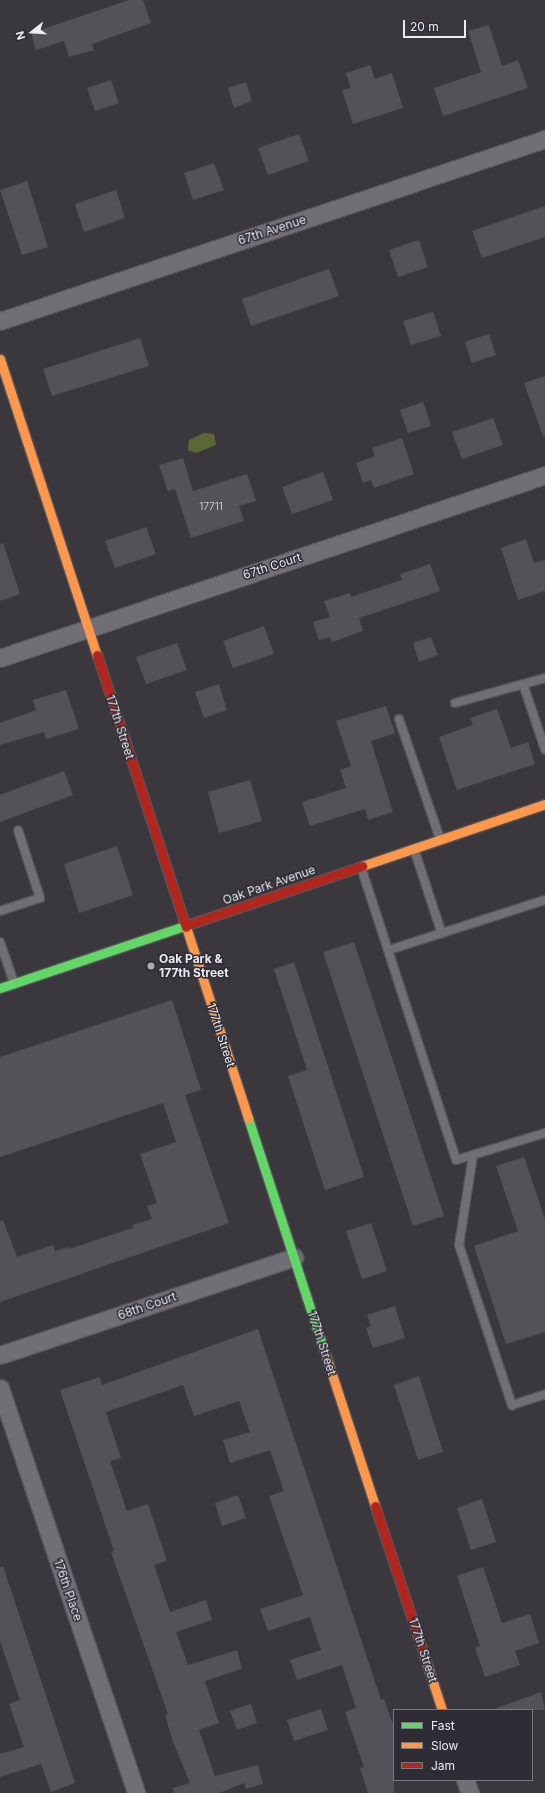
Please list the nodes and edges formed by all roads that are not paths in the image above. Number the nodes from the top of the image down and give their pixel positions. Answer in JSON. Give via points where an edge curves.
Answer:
{"nodes":[{"id":1,"x":545,"y":140,"type":"edge"},
{"id":2,"x":0,"y":321,"type":"edge"},
{"id":3,"x":0,"y":359,"type":"edge"},
{"id":4,"x":545,"y":475,"type":"edge"},
{"id":5,"x":88,"y":628,"type":"junction"},
{"id":6,"x":0,"y":658,"type":"edge"},
{"id":7,"x":545,"y":678,"type":"edge"},
{"id":8,"x":523,"y":684,"type":"junction"},
{"id":9,"x":455,"y":703,"type":"dead end"},
{"id":10,"x":399,"y":719,"type":"dead end"},
{"id":11,"x":545,"y":749,"type":"edge"},
{"id":12,"x":545,"y":804,"type":"edge"},
{"id":13,"x":18,"y":830,"type":"dead end"},
{"id":14,"x":440,"y":840,"type":"junction"},
{"id":15,"x":414,"y":849,"type":"junction"},
{"id":16,"x":361,"y":867,"type":"junction"},
{"id":17,"x":545,"y":900,"type":"edge"},
{"id":18,"x":0,"y":911,"type":"edge"},
{"id":19,"x":186,"y":926,"type":"junction"},
{"id":20,"x":442,"y":934,"type":"junction"},
{"id":21,"x":0,"y":942,"type":"edge"},
{"id":22,"x":389,"y":950,"type":"junction"},
{"id":23,"x":14,"y":983,"type":"junction"},
{"id":24,"x":0,"y":988,"type":"edge"},
{"id":25,"x":545,"y":1133,"type":"edge"},
{"id":26,"x":473,"y":1155,"type":"junction"},
{"id":27,"x":294,"y":1256,"type":"junction"},
{"id":28,"x":0,"y":1355,"type":"edge"},
{"id":29,"x":0,"y":1388,"type":"edge"},
{"id":30,"x":545,"y":1394,"type":"edge"},
{"id":31,"x":442,"y":1709,"type":"edge"},
{"id":32,"x":465,"y":1781,"type":"edge"},
{"id":33,"x":136,"y":1793,"type":"edge"},
{"id":34,"x":470,"y":1793,"type":"edge"}],
"edges":[{"from":1,"to":2,"type":"street","name":"67th Avenue"},
{"from":3,"to":5,"type":"street","name":"177th Street"},
{"from":4,"to":5,"type":"street","name":"67th Court"},
{"from":5,"to":6,"type":"street","name":"67th Court"},
{"from":5,"to":19,"type":"street","name":"177th Street"},
{"from":7,"to":8,"type":"lane"},
{"from":8,"to":9,"type":"lane"},
{"from":8,"to":11,"type":"lane"},
{"from":10,"to":14,"type":"lane"},
{"from":12,"to":14,"type":"street","name":"Oak Park Avenue"},
{"from":13,"to":18,"type":"lane","via":[[40,898]]},
{"from":14,"to":15,"type":"street","name":"Oak Park Avenue"},
{"from":15,"to":16,"type":"street","name":"Oak Park Avenue"},
{"from":15,"to":20,"type":"lane"},
{"from":16,"to":19,"type":"street","name":"Oak Park Avenue"},
{"from":16,"to":22,"type":"lane"},
{"from":17,"to":20,"type":"lane"},
{"from":19,"to":23,"type":"street","name":"Oak Park Avenue"},
{"from":19,"to":27,"type":"street","name":"177th Street"},
{"from":20,"to":22,"type":"lane"},
{"from":21,"to":23,"type":"lane"},
{"from":22,"to":26,"type":"lane","via":[[456,1160]]},
{"from":23,"to":24,"type":"street","name":"Oak Park Avenue"},
{"from":25,"to":26,"type":"lane"},
{"from":26,"to":30,"type":"lane","via":[[459,1245],[512,1405]]},
{"from":27,"to":28,"type":"street","name":"68th Court"},
{"from":27,"to":31,"type":"street","name":"177th Street"},
{"from":29,"to":33,"type":"street","name":"176th Place"},
{"from":32,"to":34,"type":"street"}]}
